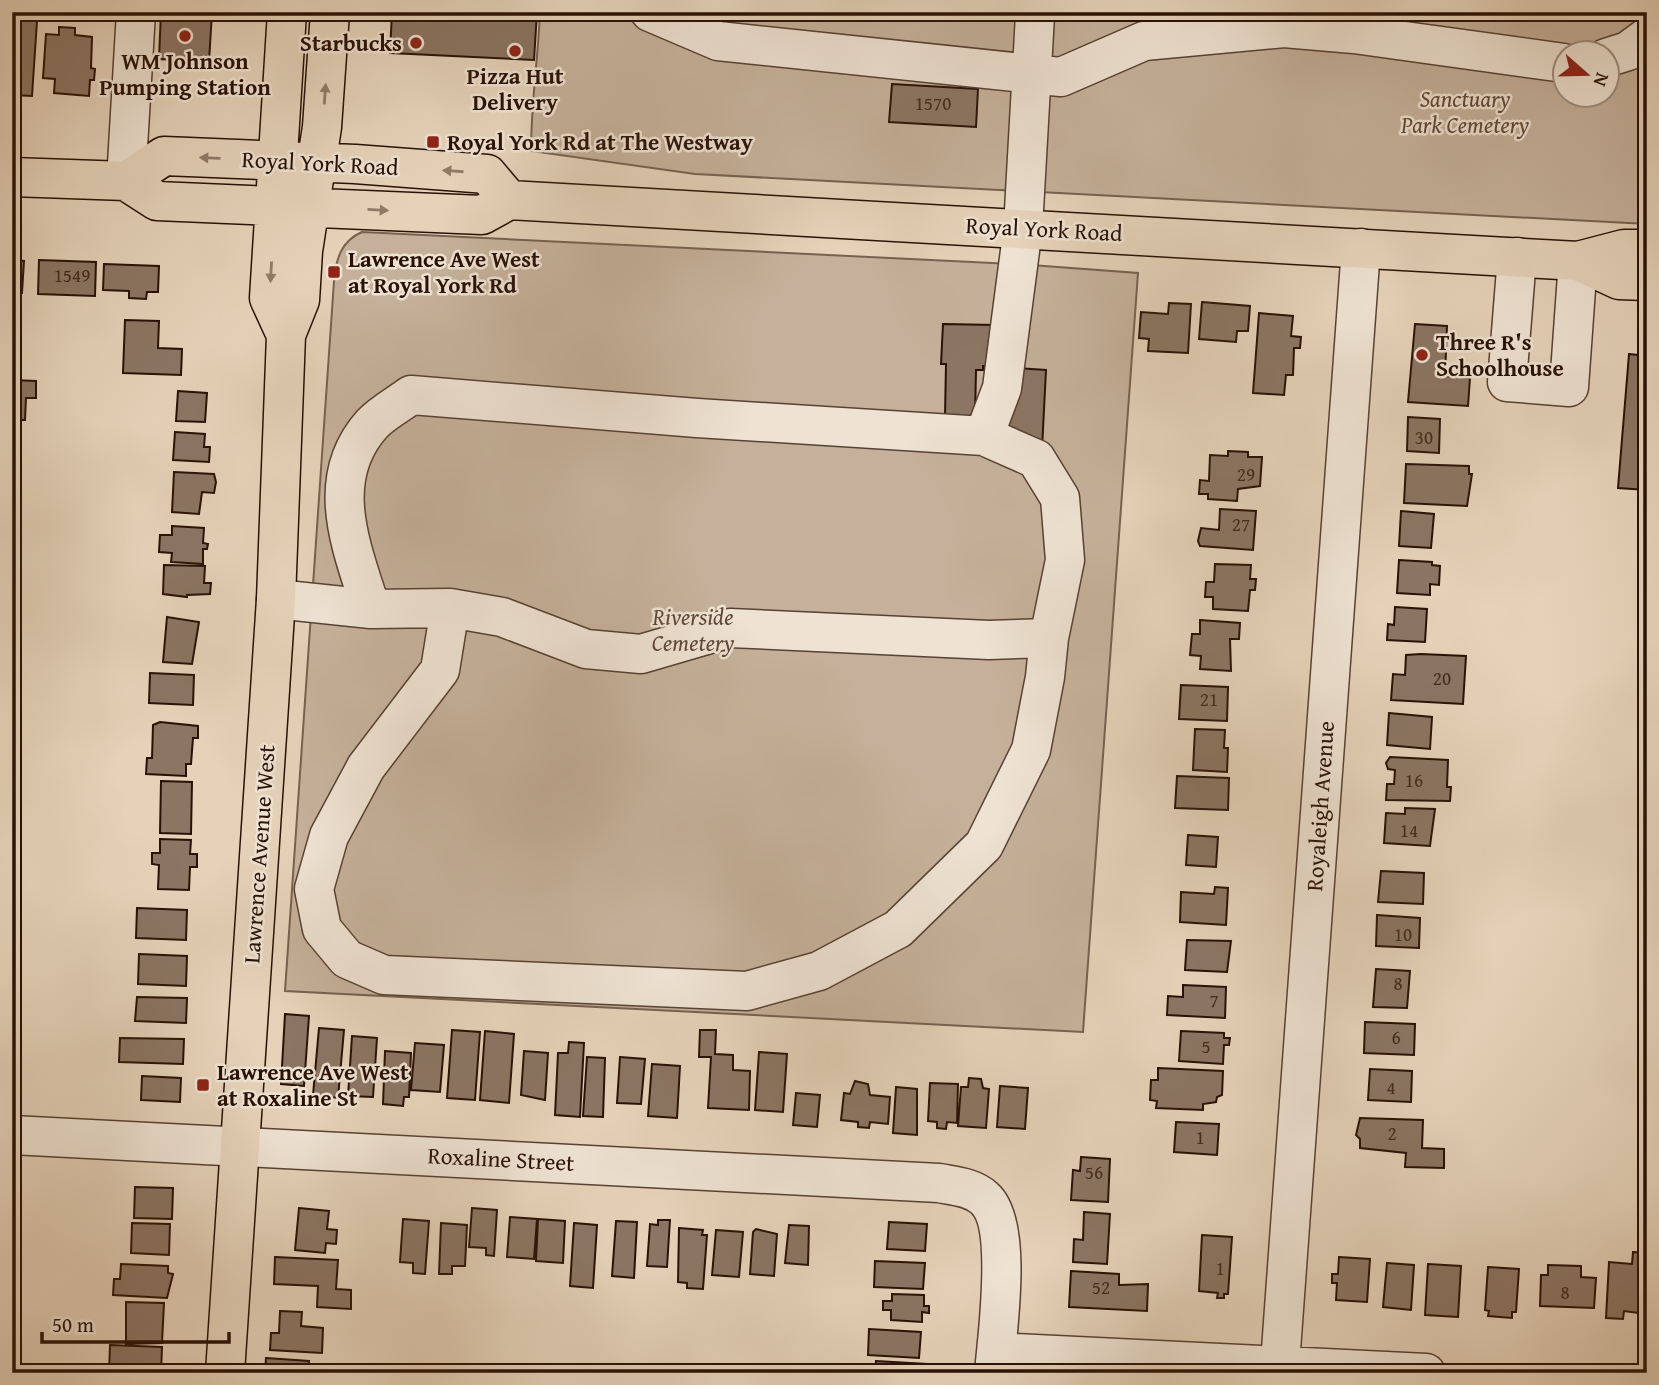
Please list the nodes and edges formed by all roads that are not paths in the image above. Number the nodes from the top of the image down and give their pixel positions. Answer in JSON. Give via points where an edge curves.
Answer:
{"nodes":[{"id":1,"x":136,"y":12,"type":"edge"},
{"id":2,"x":287,"y":12,"type":"edge"},
{"id":3,"x":330,"y":12,"type":"edge"},
{"id":4,"x":650,"y":12,"type":"edge"},
{"id":5,"x":1035,"y":15,"type":"dead end"},
{"id":6,"x":1647,"y":37,"type":"edge"},
{"id":7,"x":1620,"y":54,"type":"edge"},
{"id":8,"x":1550,"y":61,"type":"edge"},
{"id":9,"x":1031,"y":74,"type":"junction"},
{"id":10,"x":278,"y":160,"type":"junction"},
{"id":11,"x":317,"y":162,"type":"junction"},
{"id":12,"x":12,"y":177,"type":"edge"},
{"id":13,"x":126,"y":181,"type":"junction"},
{"id":14,"x":509,"y":200,"type":"junction"},
{"id":15,"x":293,"y":206,"type":"junction"},
{"id":16,"x":1023,"y":228,"type":"junction"},
{"id":17,"x":1361,"y":248,"type":"junction"},
{"id":18,"x":1647,"y":249,"type":"edge"},
{"id":19,"x":1517,"y":257,"type":"junction"},
{"id":20,"x":1578,"y":261,"type":"junction"},
{"id":21,"x":1647,"y":281,"type":"edge"},
{"id":22,"x":984,"y":436,"type":"junction"},
{"id":23,"x":276,"y":598,"type":"junction"},
{"id":24,"x":450,"y":608,"type":"junction"},
{"id":25,"x":371,"y":609,"type":"junction"},
{"id":26,"x":1049,"y":638,"type":"junction"},
{"id":27,"x":12,"y":1135,"type":"edge"},
{"id":28,"x":240,"y":1145,"type":"junction"},
{"id":29,"x":995,"y":1362,"type":"edge"},
{"id":30,"x":1280,"y":1364,"type":"junction"},
{"id":31,"x":225,"y":1373,"type":"edge"},
{"id":32,"x":1426,"y":1373,"type":"edge"}],
"edges":[{"from":1,"to":13,"type":"street"},
{"from":2,"to":10,"type":"main road"},
{"from":11,"to":3,"type":"main road","one_way":true},
{"from":4,"to":9,"type":"street","via":[[718,41]]},
{"from":5,"to":9,"type":"street"},
{"from":6,"to":7,"type":"street"},
{"from":8,"to":9,"type":"street","via":[[1284,28],[1144,41],[1061,77]]},
{"from":9,"to":16,"type":"street"},
{"from":10,"to":11,"type":"main road","name":"Royal York Road"},
{"from":10,"to":13,"type":"main road","name":"Royal York Road","one_way":true,"via":[[164,156]]},
{"from":10,"to":15,"type":"main road"},
{"from":14,"to":11,"type":"main road","name":"Royal York Road","one_way":true,"via":[[487,174]]},
{"from":11,"to":15,"type":"main road"},
{"from":12,"to":13,"type":"main road"},
{"from":13,"to":15,"type":"main road","name":"Royal York Road","via":[[157,201]]},
{"from":15,"to":14,"type":"main road","name":"Royal York Road","one_way":true,"via":[[482,215]]},
{"from":14,"to":16,"type":"main road","name":"Royal York Road"},
{"from":15,"to":23,"type":"main road","name":"Lawrence Avenue West","via":[[270,298],[286,335]]},
{"from":16,"to":17,"type":"main road","name":"Royal York Road"},
{"from":16,"to":22,"type":"street","via":[[1002,388]]},
{"from":17,"to":19,"type":"main road","name":"Royal York Road"},
{"from":17,"to":30,"type":"street","name":"Royaleigh Avenue"},
{"from":18,"to":20,"type":"main road","name":"Royal York Road","via":[[1623,248]]},
{"from":19,"to":20,"type":"main road","name":"Royal York Road"},
{"from":19,"to":20,"type":"street","via":[[1507,382],[1569,387]]},
{"from":20,"to":21,"type":"main road","name":"Royal York Road","via":[[1619,279]]},
{"from":22,"to":25,"type":"street","via":[[411,395],[372,424],[345,469],[346,530]]},
{"from":22,"to":26,"type":"street","via":[[1036,459],[1060,498],[1065,560]]},
{"from":23,"to":25,"type":"street"},
{"from":23,"to":28,"type":"main road","name":"Lawrence Avenue West"},
{"from":24,"to":25,"type":"street"},
{"from":24,"to":26,"type":"street","via":[[502,617],[586,649],[641,654],[730,628],[989,640]]},
{"from":24,"to":26,"type":"street","via":[[440,670],[366,767],[329,836],[314,889],[322,929],[347,959],[384,975],[747,991],[819,971],[898,929],[984,845],[1031,750]]},
{"from":27,"to":28,"type":"street","name":"Roxaline Street"},
{"from":28,"to":29,"type":"street","name":"Roxaline Street","via":[[967,1188],[986,1199],[998,1223],[1002,1251]]},
{"from":28,"to":31,"type":"main road","name":"Lawrence Avenue West"},
{"from":29,"to":30,"type":"street"},
{"from":30,"to":32,"type":"street"}]}
